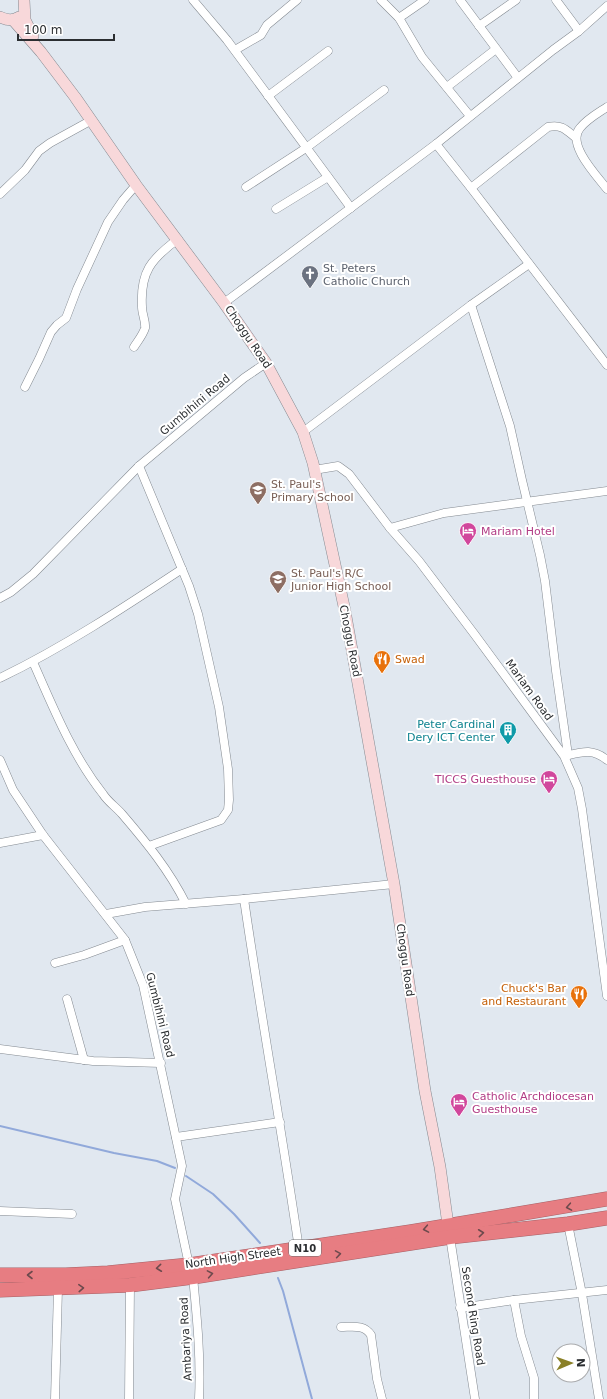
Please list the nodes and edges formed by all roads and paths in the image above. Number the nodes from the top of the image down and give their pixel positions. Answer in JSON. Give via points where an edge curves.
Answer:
{"nodes":[{"id":1,"x":195,"y":0,"type":"edge"},
{"id":2,"x":297,"y":0,"type":"edge"},
{"id":3,"x":381,"y":0,"type":"edge"},
{"id":4,"x":425,"y":0,"type":"edge"},
{"id":5,"x":460,"y":0,"type":"edge"},
{"id":6,"x":516,"y":0,"type":"edge"},
{"id":7,"x":556,"y":0,"type":"edge"},
{"id":8,"x":25,"y":2,"type":"edge"},
{"id":9,"x":607,"y":6,"type":"edge"},
{"id":10,"x":399,"y":18,"type":"junction"},
{"id":11,"x":4,"y":19,"type":"edge"},
{"id":12,"x":479,"y":26,"type":"junction"},
{"id":13,"x":579,"y":31,"type":"junction"},
{"id":14,"x":496,"y":49,"type":"junction"},
{"id":15,"x":235,"y":50,"type":"junction"},
{"id":16,"x":328,"y":51,"type":"dead end"},
{"id":17,"x":41,"y":52,"type":"junction"},
{"id":18,"x":518,"y":78,"type":"junction"},
{"id":19,"x":447,"y":87,"type":"junction"},
{"id":20,"x":384,"y":90,"type":"dead end"},
{"id":21,"x":268,"y":96,"type":"junction"},
{"id":22,"x":607,"y":107,"type":"edge"},
{"id":23,"x":470,"y":116,"type":"junction"},
{"id":24,"x":90,"y":121,"type":"junction"},
{"id":25,"x":576,"y":138,"type":"junction"},
{"id":26,"x":436,"y":144,"type":"junction"},
{"id":27,"x":306,"y":148,"type":"junction"},
{"id":28,"x":328,"y":178,"type":"junction"},
{"id":29,"x":136,"y":185,"type":"junction"},
{"id":30,"x":246,"y":187,"type":"dead end"},
{"id":31,"x":471,"y":188,"type":"junction"},
{"id":32,"x":607,"y":189,"type":"edge"},
{"id":33,"x":0,"y":194,"type":"edge"},
{"id":34,"x":351,"y":208,"type":"junction"},
{"id":35,"x":276,"y":209,"type":"dead end"},
{"id":36,"x":178,"y":239,"type":"junction"},
{"id":37,"x":529,"y":264,"type":"junction"},
{"id":38,"x":224,"y":303,"type":"junction"},
{"id":39,"x":471,"y":305,"type":"junction"},
{"id":40,"x":134,"y":347,"type":"dead end"},
{"id":41,"x":266,"y":363,"type":"junction"},
{"id":42,"x":607,"y":365,"type":"edge"},
{"id":43,"x":25,"y":387,"type":"dead end"},
{"id":44,"x":303,"y":432,"type":"junction"},
{"id":45,"x":139,"y":466,"type":"junction"},
{"id":46,"x":314,"y":470,"type":"junction"},
{"id":47,"x":607,"y":491,"type":"edge"},
{"id":48,"x":527,"y":502,"type":"junction"},
{"id":49,"x":390,"y":528,"type":"junction"},
{"id":50,"x":182,"y":569,"type":"junction"},
{"id":51,"x":0,"y":598,"type":"edge"},
{"id":52,"x":33,"y":662,"type":"junction"},
{"id":53,"x":0,"y":678,"type":"edge"},
{"id":54,"x":566,"y":756,"type":"junction"},
{"id":55,"x":0,"y":760,"type":"edge"},
{"id":56,"x":607,"y":760,"type":"edge"},
{"id":57,"x":42,"y":835,"type":"junction"},
{"id":58,"x":0,"y":843,"type":"edge"},
{"id":59,"x":149,"y":846,"type":"junction"},
{"id":60,"x":394,"y":884,"type":"junction"},
{"id":61,"x":244,"y":900,"type":"junction"},
{"id":62,"x":186,"y":904,"type":"junction"},
{"id":63,"x":106,"y":914,"type":"junction"},
{"id":64,"x":125,"y":940,"type":"junction"},
{"id":65,"x":604,"y":954,"type":"edge"},
{"id":66,"x":55,"y":963,"type":"dead end"},
{"id":67,"x":607,"y":996,"type":"edge"},
{"id":68,"x":67,"y":999,"type":"dead end"},
{"id":69,"x":0,"y":1049,"type":"edge"},
{"id":70,"x":84,"y":1060,"type":"junction"},
{"id":71,"x":161,"y":1063,"type":"junction"},
{"id":72,"x":280,"y":1122,"type":"junction"},
{"id":73,"x":176,"y":1137,"type":"junction"},
{"id":74,"x":607,"y":1199,"type":"edge"},
{"id":75,"x":0,"y":1211,"type":"edge"},
{"id":76,"x":72,"y":1214,"type":"dead end"},
{"id":77,"x":607,"y":1218,"type":"edge"},
{"id":78,"x":568,"y":1224,"type":"junction"},
{"id":79,"x":449,"y":1231,"type":"junction"},
{"id":80,"x":299,"y":1249,"type":"junction"},
{"id":81,"x":191,"y":1271,"type":"junction"},
{"id":82,"x":0,"y":1275,"type":"edge"},
{"id":83,"x":130,"y":1285,"type":"junction"},
{"id":84,"x":58,"y":1289,"type":"junction"},
{"id":85,"x":0,"y":1290,"type":"edge"},
{"id":86,"x":607,"y":1290,"type":"edge"},
{"id":87,"x":582,"y":1294,"type":"junction"},
{"id":88,"x":514,"y":1300,"type":"junction"},
{"id":89,"x":460,"y":1308,"type":"junction"},
{"id":90,"x":341,"y":1327,"type":"dead end"},
{"id":91,"x":55,"y":1399,"type":"edge"},
{"id":92,"x":129,"y":1399,"type":"edge"},
{"id":93,"x":199,"y":1399,"type":"edge"},
{"id":94,"x":382,"y":1399,"type":"edge"},
{"id":95,"x":475,"y":1399,"type":"edge"},
{"id":96,"x":534,"y":1399,"type":"edge"},
{"id":97,"x":599,"y":1399,"type":"edge"}],
"edges":[{"from":1,"to":15,"type":"street"},
{"from":2,"to":15,"type":"street","via":[[267,25],[261,35]]},
{"from":3,"to":10,"type":"street"},
{"from":4,"to":10,"type":"street"},
{"from":5,"to":12,"type":"street"},
{"from":6,"to":12,"type":"street"},
{"from":7,"to":13,"type":"street"},
{"from":8,"to":11,"type":"main road","via":[[20,16]]},
{"from":8,"to":17,"type":"main road","name":"Choggu Road","via":[[25,20]]},
{"from":9,"to":13,"type":"street"},
{"from":10,"to":19,"type":"street","via":[[422,57]]},
{"from":11,"to":17,"type":"main road","name":"Choggu Road"},
{"from":12,"to":14,"type":"street"},
{"from":13,"to":18,"type":"street"},
{"from":14,"to":18,"type":"street"},
{"from":14,"to":19,"type":"street"},
{"from":15,"to":21,"type":"street"},
{"from":16,"to":21,"type":"street"},
{"from":17,"to":24,"type":"main road","name":"Choggu Road"},
{"from":18,"to":23,"type":"street"},
{"from":19,"to":23,"type":"street"},
{"from":20,"to":27,"type":"street"},
{"from":21,"to":27,"type":"street"},
{"from":22,"to":25,"type":"street","via":[[579,129]]},
{"from":23,"to":26,"type":"street"},
{"from":24,"to":29,"type":"main road","name":"Choggu Road"},
{"from":24,"to":33,"type":"street","via":[[39,151],[25,170]]},
{"from":25,"to":31,"type":"street","via":[[562,127],[548,127]]},
{"from":25,"to":32,"type":"street","via":[[579,150]]},
{"from":26,"to":31,"type":"street"},
{"from":26,"to":34,"type":"street"},
{"from":27,"to":28,"type":"street"},
{"from":27,"to":30,"type":"street"},
{"from":28,"to":34,"type":"street"},
{"from":28,"to":35,"type":"street"},
{"from":29,"to":36,"type":"main road","name":"Choggu Road"},
{"from":29,"to":43,"type":"street","via":[[108,222],[66,318],[51,332]]},
{"from":31,"to":37,"type":"street"},
{"from":34,"to":38,"type":"street"},
{"from":36,"to":38,"type":"main road","name":"Choggu Road"},
{"from":36,"to":40,"type":"street","via":[[161,252],[149,267],[141,294],[145,325]]},
{"from":37,"to":39,"type":"street"},
{"from":37,"to":42,"type":"street"},
{"from":38,"to":41,"type":"main road","name":"Choggu Road"},
{"from":39,"to":44,"type":"street"},
{"from":39,"to":48,"type":"street","via":[[510,426]]},
{"from":41,"to":44,"type":"main road","name":"Choggu Road"},
{"from":41,"to":45,"type":"street","name":"Gumbihini Road","via":[[244,378]]},
{"from":44,"to":46,"type":"main road","name":"Choggu Road"},
{"from":45,"to":50,"type":"street"},
{"from":45,"to":51,"type":"street","name":"Gumbihini Road","via":[[33,574]]},
{"from":46,"to":49,"type":"street","name":"Mariam Road","via":[[338,466],[349,474]]},
{"from":46,"to":60,"type":"main road","name":"Choggu Road","via":[[344,611]]},
{"from":47,"to":48,"type":"street"},
{"from":48,"to":49,"type":"street","via":[[444,513]]},
{"from":48,"to":54,"type":"street","via":[[545,581]]},
{"from":49,"to":54,"type":"street","name":"Mariam Road","via":[[433,579]]},
{"from":50,"to":52,"type":"street"},
{"from":50,"to":59,"type":"street","via":[[198,614],[219,707],[230,800],[228,810],[221,820]]},
{"from":52,"to":53,"type":"street"},
{"from":52,"to":59,"type":"street","via":[[87,772],[104,796]]},
{"from":54,"to":56,"type":"street","via":[[592,752]]},
{"from":54,"to":65,"type":"street","name":"Mariam Road","via":[[578,788]]},
{"from":55,"to":57,"type":"street","name":"Gumbihini Road","via":[[13,790]]},
{"from":57,"to":58,"type":"street"},
{"from":57,"to":63,"type":"street","name":"Gumbihini Road"},
{"from":59,"to":62,"type":"street","via":[[176,884]]},
{"from":60,"to":61,"type":"street"},
{"from":60,"to":79,"type":"main road","name":"Choggu Road"},
{"from":61,"to":62,"type":"street"},
{"from":61,"to":72,"type":"street"},
{"from":62,"to":63,"type":"street","via":[[145,907]]},
{"from":63,"to":64,"type":"street","name":"Gumbihini Road"},
{"from":64,"to":66,"type":"street"},
{"from":64,"to":71,"type":"street","name":"Gumbihini Road","via":[[143,985]]},
{"from":65,"to":67,"type":"street","name":"Mariam Road"},
{"from":68,"to":70,"type":"street"},
{"from":69,"to":70,"type":"street"},
{"from":70,"to":71,"type":"street"},
{"from":71,"to":73,"type":"street","name":"Gumbihini Road"},
{"from":72,"to":73,"type":"street"},
{"from":72,"to":80,"type":"street"},
{"from":73,"to":81,"type":"street","name":"Gumbihini Road","via":[[182,1166],[175,1199]]},
{"from":74,"to":79,"type":"highway","name":"North High Street","number":"N10","one_way":true},
{"from":75,"to":76,"type":"street"},
{"from":77,"to":78,"type":"highway","name":"North High Street","number":"N10"},
{"from":79,"to":78,"type":"highway","name":"North High Street","number":"N10","one_way":true},
{"from":78,"to":87,"type":"street"},
{"from":79,"to":80,"type":"highway","name":"North High Street","number":"N10","one_way":true},
{"from":81,"to":79,"type":"highway","name":"North High Street","number":"N10","one_way":true},
{"from":79,"to":89,"type":"street","name":"Second Ring Road"},
{"from":80,"to":81,"type":"highway","name":"North High Street","number":"N10"},
{"from":81,"to":82,"type":"highway","name":"North High Street","number":"N10","one_way":true},
{"from":81,"to":83,"type":"highway","name":"North High Street","number":"N10"},
{"from":81,"to":93,"type":"street","name":"Ambariya Road","via":[[199,1340]]},
{"from":84,"to":83,"type":"highway","name":"North High Street","number":"N10","one_way":true},
{"from":83,"to":92,"type":"street"},
{"from":84,"to":85,"type":"highway","name":"North High Street","number":"N10"},
{"from":84,"to":91,"type":"street"},
{"from":86,"to":87,"type":"street"},
{"from":87,"to":88,"type":"street"},
{"from":87,"to":97,"type":"street"},
{"from":88,"to":89,"type":"street"},
{"from":88,"to":96,"type":"street","via":[[521,1336],[534,1378]]},
{"from":89,"to":95,"type":"street","name":"Second Ring Road"},
{"from":90,"to":94,"type":"street","via":[[361,1327],[371,1334]]}]}
